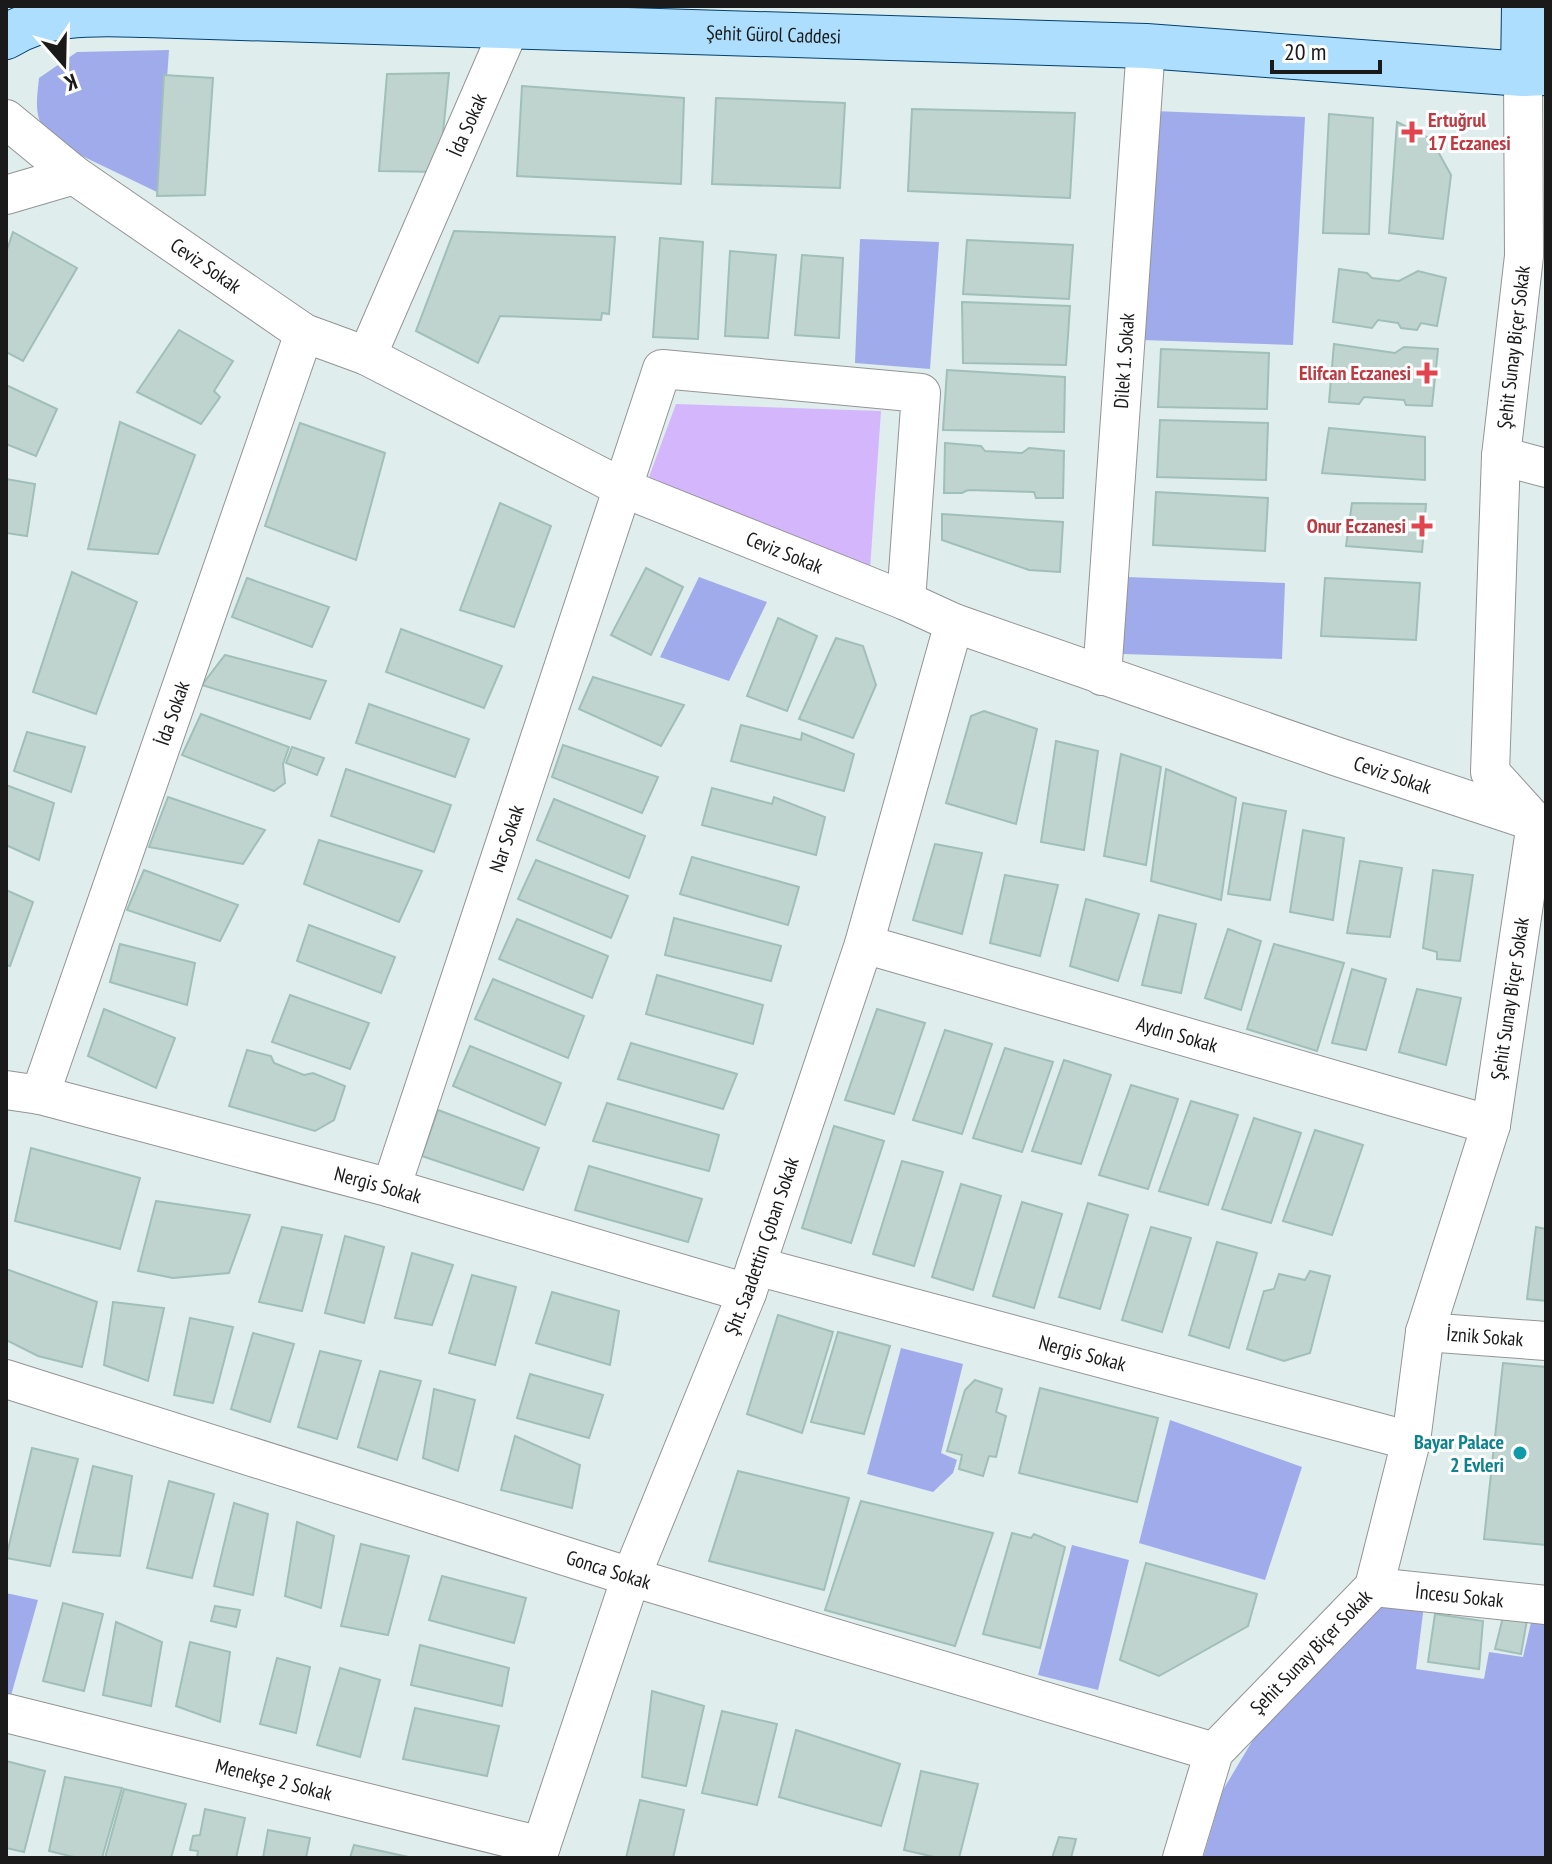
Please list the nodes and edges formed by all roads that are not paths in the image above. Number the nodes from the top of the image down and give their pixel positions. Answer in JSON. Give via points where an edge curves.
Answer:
{"nodes":[{"id":1,"x":1524,"y":6,"type":"edge"},
{"id":2,"x":1546,"y":8,"type":"edge"},
{"id":3,"x":511,"y":25,"type":"junction"},
{"id":4,"x":6,"y":37,"type":"edge"},
{"id":5,"x":1146,"y":46,"type":"junction"},
{"id":6,"x":1535,"y":73,"type":"edge"},
{"id":7,"x":6,"y":119,"type":"edge"},
{"id":8,"x":74,"y":175,"type":"junction"},
{"id":9,"x":6,"y":195,"type":"edge"},
{"id":10,"x":1535,"y":259,"type":"edge"},
{"id":11,"x":304,"y":333,"type":"junction"},
{"id":12,"x":367,"y":356,"type":"junction"},
{"id":13,"x":1501,"y":456,"type":"junction"},
{"id":14,"x":1546,"y":468,"type":"edge"},
{"id":15,"x":623,"y":488,"type":"junction"},
{"id":16,"x":906,"y":601,"type":"junction"},
{"id":17,"x":954,"y":623,"type":"junction"},
{"id":18,"x":1102,"y":676,"type":"junction"},
{"id":19,"x":1541,"y":824,"type":"edge"},
{"id":20,"x":864,"y":944,"type":"junction"},
{"id":21,"x":23,"y":1093,"type":"edge"},
{"id":22,"x":1491,"y":1125,"type":"junction"},
{"id":23,"x":391,"y":1188,"type":"junction"},
{"id":24,"x":752,"y":1280,"type":"junction"},
{"id":25,"x":1425,"y":1332,"type":"junction"},
{"id":26,"x":1546,"y":1341,"type":"edge"},
{"id":27,"x":6,"y":1379,"type":"edge"},
{"id":28,"x":1411,"y":1441,"type":"junction"},
{"id":29,"x":631,"y":1577,"type":"junction"},
{"id":30,"x":1374,"y":1587,"type":"junction"},
{"id":31,"x":1546,"y":1605,"type":"edge"},
{"id":32,"x":6,"y":1713,"type":"edge"},
{"id":33,"x":1214,"y":1752,"type":"junction"},
{"id":34,"x":539,"y":1852,"type":"edge"},
{"id":35,"x":1182,"y":1858,"type":"edge"}],
"edges":[{"from":1,"to":2,"type":"main road"},
{"from":1,"to":6,"type":"main road"},
{"from":3,"to":4,"type":"main road","name":"Şehit Gürol Caddesi","via":[[72,13]]},
{"from":3,"to":5,"type":"main road","name":"Şehit Gürol Caddesi"},
{"from":3,"to":12,"type":"street","name":"İda Sokak"},
{"from":5,"to":6,"type":"main road","name":"Şehit Gürol Caddesi"},
{"from":5,"to":18,"type":"street","name":"Dilek 1. Sokak"},
{"from":6,"to":10,"type":"street","name":"Şehit Sunay Biçer Sokak"},
{"from":7,"to":8,"type":"street","name":"Ceviz Sokak"},
{"from":8,"to":9,"type":"street"},
{"from":8,"to":11,"type":"street","name":"Ceviz Sokak"},
{"from":10,"to":13,"type":"street","name":"Şehit Sunay Biçer Sokak"},
{"from":11,"to":12,"type":"street","name":"Ceviz Sokak"},
{"from":11,"to":21,"type":"street","name":"İda Sokak"},
{"from":12,"to":15,"type":"street","name":"Ceviz Sokak"},
{"from":13,"to":14,"type":"street"},
{"from":13,"to":19,"type":"street","name":"Şehit Sunay Biçer Sokak","via":[[1490,772]]},
{"from":15,"to":16,"type":"street","name":"Ceviz Sokak"},
{"from":15,"to":16,"type":"street","name":"Nar Sokak","via":[[662,369],[921,393]]},
{"from":15,"to":23,"type":"street","name":"Nar Sokak"},
{"from":16,"to":17,"type":"street","name":"Ceviz Sokak"},
{"from":17,"to":18,"type":"street","name":"Ceviz Sokak"},
{"from":17,"to":20,"type":"street","name":"Şht. Saadettin Çoban Sokak"},
{"from":18,"to":19,"type":"street","name":"Ceviz Sokak"},
{"from":19,"to":22,"type":"street","name":"Şehit Sunay Biçer Sokak"},
{"from":20,"to":22,"type":"street","name":"Aydın Sokak"},
{"from":20,"to":24,"type":"street","name":"Şht. Saadettin Çoban Sokak"},
{"from":21,"to":23,"type":"street","name":"Nergis Sokak"},
{"from":22,"to":25,"type":"street","name":"Şehit Sunay Biçer Sokak"},
{"from":23,"to":24,"type":"street","name":"Nergis Sokak"},
{"from":24,"to":28,"type":"street","name":"Nergis Sokak"},
{"from":24,"to":29,"type":"street","name":"Şht. Saadettin Çoban Sokak"},
{"from":25,"to":26,"type":"street","name":"İznik Sokak"},
{"from":25,"to":28,"type":"street","name":"Şehit Sunay Biçer Sokak"},
{"from":27,"to":29,"type":"street","name":"Gonca Sokak"},
{"from":28,"to":30,"type":"street","name":"Şehit Sunay Biçer Sokak"},
{"from":29,"to":33,"type":"street","name":"Gonca Sokak"},
{"from":29,"to":34,"type":"street","name":"Şht. Saadettin Çoban Sokak"},
{"from":30,"to":31,"type":"street","name":"İncesu Sokak"},
{"from":30,"to":33,"type":"street","name":"Şehit Sunay Biçer Sokak"},
{"from":32,"to":34,"type":"street","name":"Menekşe 2 Sokak"},
{"from":33,"to":35,"type":"street","name":"Şehit Sunay Biçer Sokak"}]}
